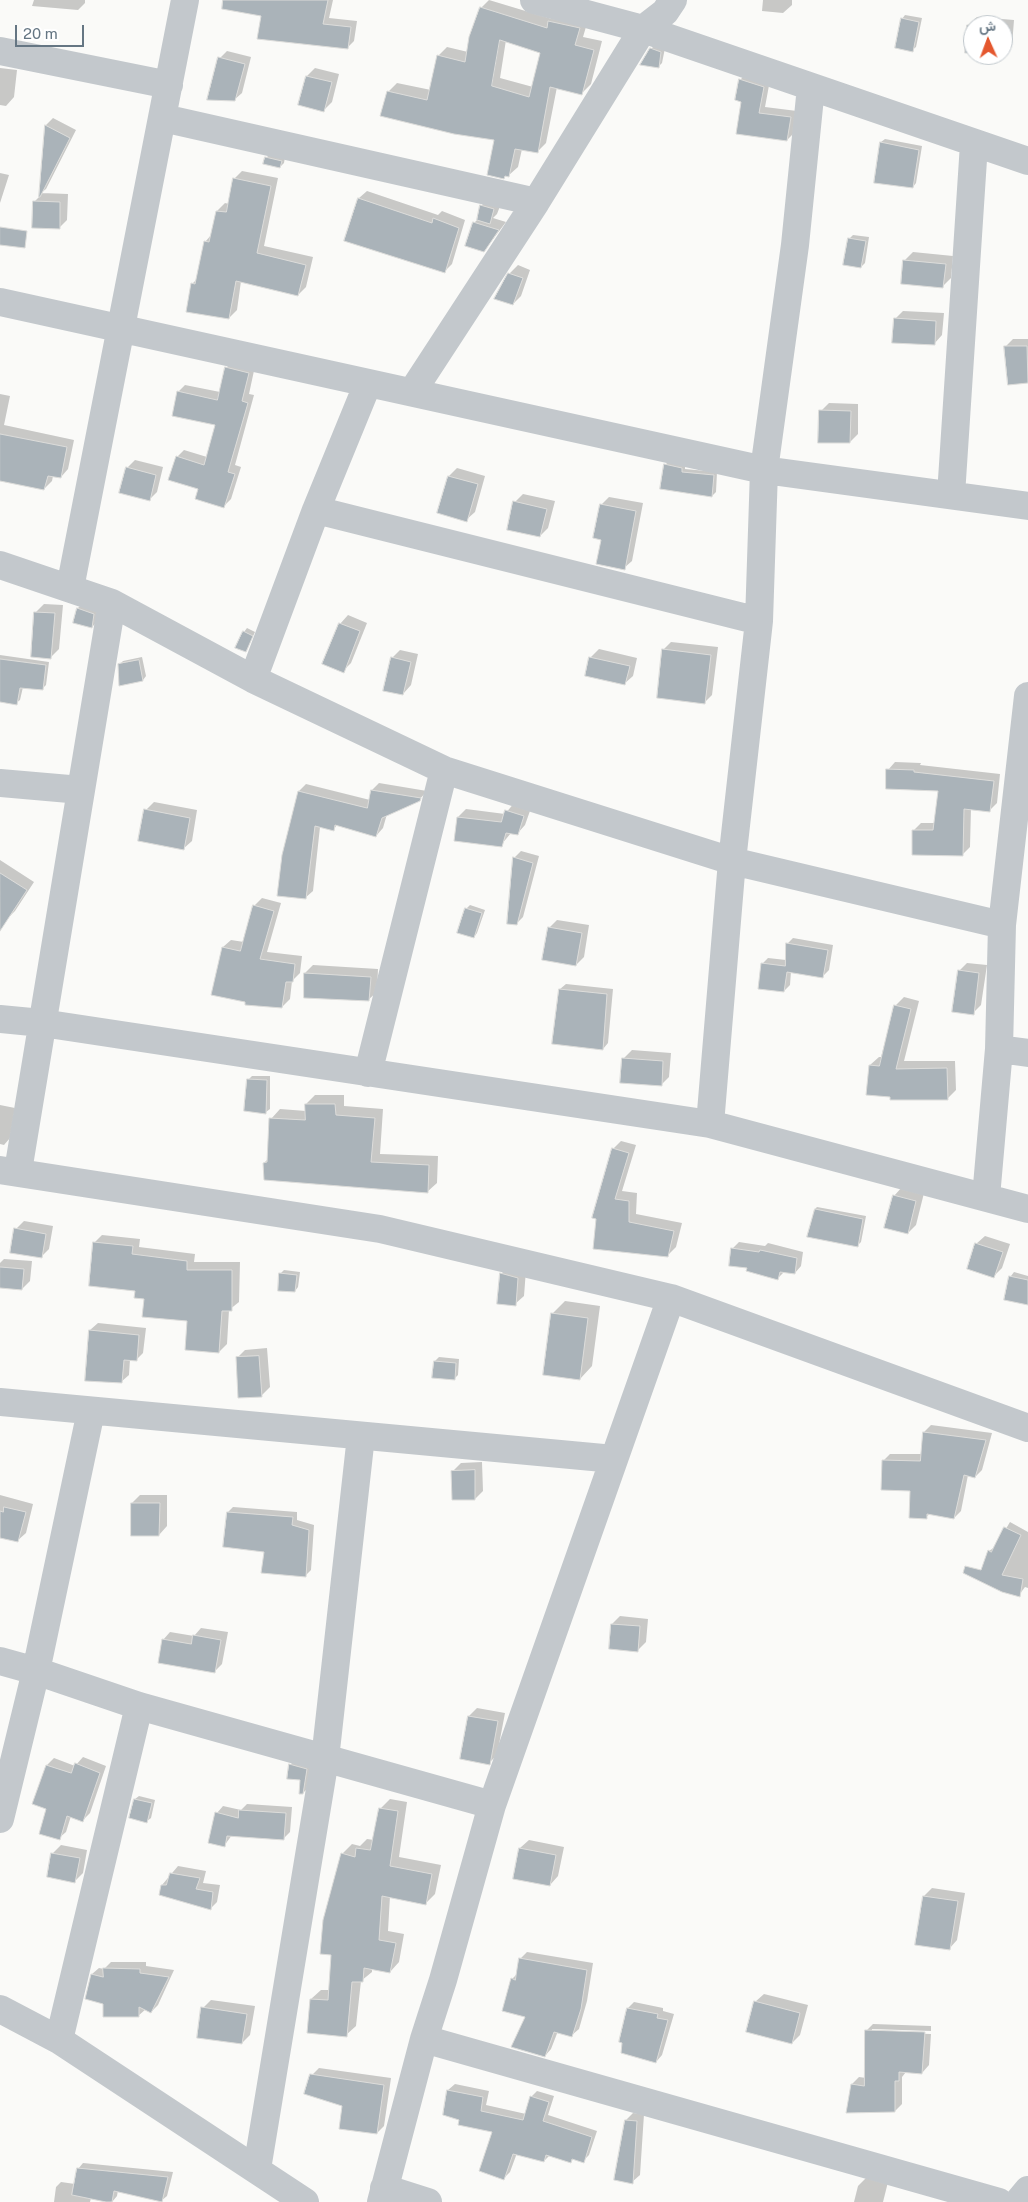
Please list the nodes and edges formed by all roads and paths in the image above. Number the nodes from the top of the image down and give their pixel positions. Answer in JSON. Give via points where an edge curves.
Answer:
{"nodes":[{"id":1,"x":185,"y":0,"type":"edge"},
{"id":2,"x":534,"y":0,"type":"edge"},
{"id":3,"x":673,"y":0,"type":"edge"},
{"id":4,"x":644,"y":29,"type":"junction"},
{"id":5,"x":0,"y":51,"type":"edge"},
{"id":6,"x":170,"y":85,"type":"junction"},
{"id":7,"x":812,"y":88,"type":"junction"},
{"id":8,"x":163,"y":118,"type":"junction"},
{"id":9,"x":974,"y":144,"type":"junction"},
{"id":10,"x":1028,"y":161,"type":"edge"},
{"id":11,"x":536,"y":202,"type":"junction"},
{"id":12,"x":0,"y":302,"type":"edge"},
{"id":13,"x":120,"y":328,"type":"junction"},
{"id":14,"x":368,"y":383,"type":"junction"},
{"id":15,"x":412,"y":392,"type":"junction"},
{"id":16,"x":764,"y":470,"type":"junction"},
{"id":17,"x":951,"y":496,"type":"junction"},
{"id":18,"x":1028,"y":506,"type":"edge"},
{"id":19,"x":316,"y":510,"type":"junction"},
{"id":20,"x":0,"y":565,"type":"edge"},
{"id":21,"x":70,"y":588,"type":"junction"},
{"id":22,"x":112,"y":603,"type":"junction"},
{"id":23,"x":759,"y":621,"type":"junction"},
{"id":24,"x":253,"y":678,"type":"junction"},
{"id":25,"x":1028,"y":696,"type":"edge"},
{"id":26,"x":444,"y":770,"type":"junction"},
{"id":27,"x":0,"y":783,"type":"edge"},
{"id":28,"x":81,"y":790,"type":"junction"},
{"id":29,"x":732,"y":861,"type":"junction"},
{"id":30,"x":1017,"y":880,"type":"edge"},
{"id":31,"x":1002,"y":925,"type":"junction"},
{"id":32,"x":0,"y":1019,"type":"edge"},
{"id":33,"x":42,"y":1023,"type":"junction"},
{"id":34,"x":999,"y":1049,"type":"junction"},
{"id":35,"x":1028,"y":1053,"type":"edge"},
{"id":36,"x":368,"y":1073,"type":"junction"},
{"id":37,"x":710,"y":1124,"type":"junction"},
{"id":38,"x":9,"y":1171,"type":"edge"},
{"id":39,"x":986,"y":1197,"type":"junction"},
{"id":40,"x":1028,"y":1209,"type":"edge"},
{"id":41,"x":671,"y":1298,"type":"junction"},
{"id":42,"x":0,"y":1402,"type":"edge"},
{"id":43,"x":91,"y":1411,"type":"junction"},
{"id":44,"x":1028,"y":1428,"type":"edge"},
{"id":45,"x":361,"y":1436,"type":"junction"},
{"id":46,"x":614,"y":1459,"type":"junction"},
{"id":47,"x":0,"y":1661,"type":"edge"},
{"id":48,"x":36,"y":1671,"type":"junction"},
{"id":49,"x":139,"y":1706,"type":"junction"},
{"id":50,"x":325,"y":1759,"type":"junction"},
{"id":51,"x":492,"y":1806,"type":"junction"},
{"id":52,"x":0,"y":1819,"type":"edge"},
{"id":53,"x":0,"y":2009,"type":"edge"},
{"id":54,"x":424,"y":2039,"type":"junction"},
{"id":55,"x":59,"y":2040,"type":"junction"},
{"id":56,"x":257,"y":2169,"type":"junction"},
{"id":57,"x":1028,"y":2190,"type":"edge"},
{"id":58,"x":382,"y":2195,"type":"edge"},
{"id":59,"x":304,"y":2202,"type":"edge"},
{"id":60,"x":428,"y":2202,"type":"edge"},
{"id":61,"x":999,"y":2202,"type":"edge"},
{"id":62,"x":1018,"y":2202,"type":"edge"}],
"edges":[{"from":1,"to":6,"type":"street"},
{"from":2,"to":4,"type":"street"},
{"from":3,"to":4,"type":"street","via":[[665,12]]},
{"from":4,"to":7,"type":"street"},
{"from":4,"to":11,"type":"street"},
{"from":5,"to":6,"type":"street"},
{"from":6,"to":8,"type":"street"},
{"from":7,"to":9,"type":"street"},
{"from":7,"to":16,"type":"street","via":[[795,245]]},
{"from":8,"to":11,"type":"street"},
{"from":8,"to":13,"type":"street"},
{"from":9,"to":10,"type":"street"},
{"from":9,"to":17,"type":"street"},
{"from":11,"to":15,"type":"street"},
{"from":12,"to":13,"type":"street"},
{"from":13,"to":14,"type":"street"},
{"from":13,"to":21,"type":"street"},
{"from":14,"to":15,"type":"street"},
{"from":14,"to":19,"type":"street"},
{"from":15,"to":16,"type":"street"},
{"from":16,"to":17,"type":"street"},
{"from":16,"to":23,"type":"street"},
{"from":17,"to":18,"type":"street"},
{"from":19,"to":23,"type":"street"},
{"from":19,"to":24,"type":"street"},
{"from":20,"to":21,"type":"street"},
{"from":21,"to":22,"type":"street"},
{"from":22,"to":24,"type":"street"},
{"from":22,"to":28,"type":"street"},
{"from":23,"to":29,"type":"street"},
{"from":24,"to":26,"type":"street"},
{"from":25,"to":30,"type":"street"},
{"from":26,"to":29,"type":"street"},
{"from":26,"to":36,"type":"street"},
{"from":27,"to":28,"type":"street"},
{"from":28,"to":33,"type":"street"},
{"from":29,"to":31,"type":"street"},
{"from":29,"to":37,"type":"street"},
{"from":30,"to":31,"type":"street"},
{"from":31,"to":34,"type":"street"},
{"from":32,"to":33,"type":"street"},
{"from":33,"to":36,"type":"street"},
{"from":33,"to":38,"type":"street"},
{"from":34,"to":35,"type":"street"},
{"from":34,"to":39,"type":"street"},
{"from":36,"to":37,"type":"street"},
{"from":37,"to":39,"type":"street"},
{"from":38,"to":41,"type":"street","via":[[380,1229]]},
{"from":39,"to":40,"type":"street"},
{"from":41,"to":44,"type":"street"},
{"from":41,"to":46,"type":"street"},
{"from":42,"to":43,"type":"street"},
{"from":43,"to":45,"type":"street"},
{"from":43,"to":48,"type":"street"},
{"from":45,"to":46,"type":"street"},
{"from":45,"to":50,"type":"street"},
{"from":46,"to":51,"type":"street"},
{"from":47,"to":48,"type":"street"},
{"from":48,"to":49,"type":"street"},
{"from":48,"to":52,"type":"street"},
{"from":49,"to":50,"type":"street"},
{"from":49,"to":55,"type":"street"},
{"from":50,"to":51,"type":"street"},
{"from":50,"to":56,"type":"street"},
{"from":51,"to":54,"type":"street"},
{"from":53,"to":55,"type":"street"},
{"from":54,"to":58,"type":"street"},
{"from":54,"to":61,"type":"street"},
{"from":55,"to":56,"type":"street"},
{"from":56,"to":59,"type":"street"},
{"from":57,"to":62,"type":"street"},
{"from":58,"to":60,"type":"street"}]}
